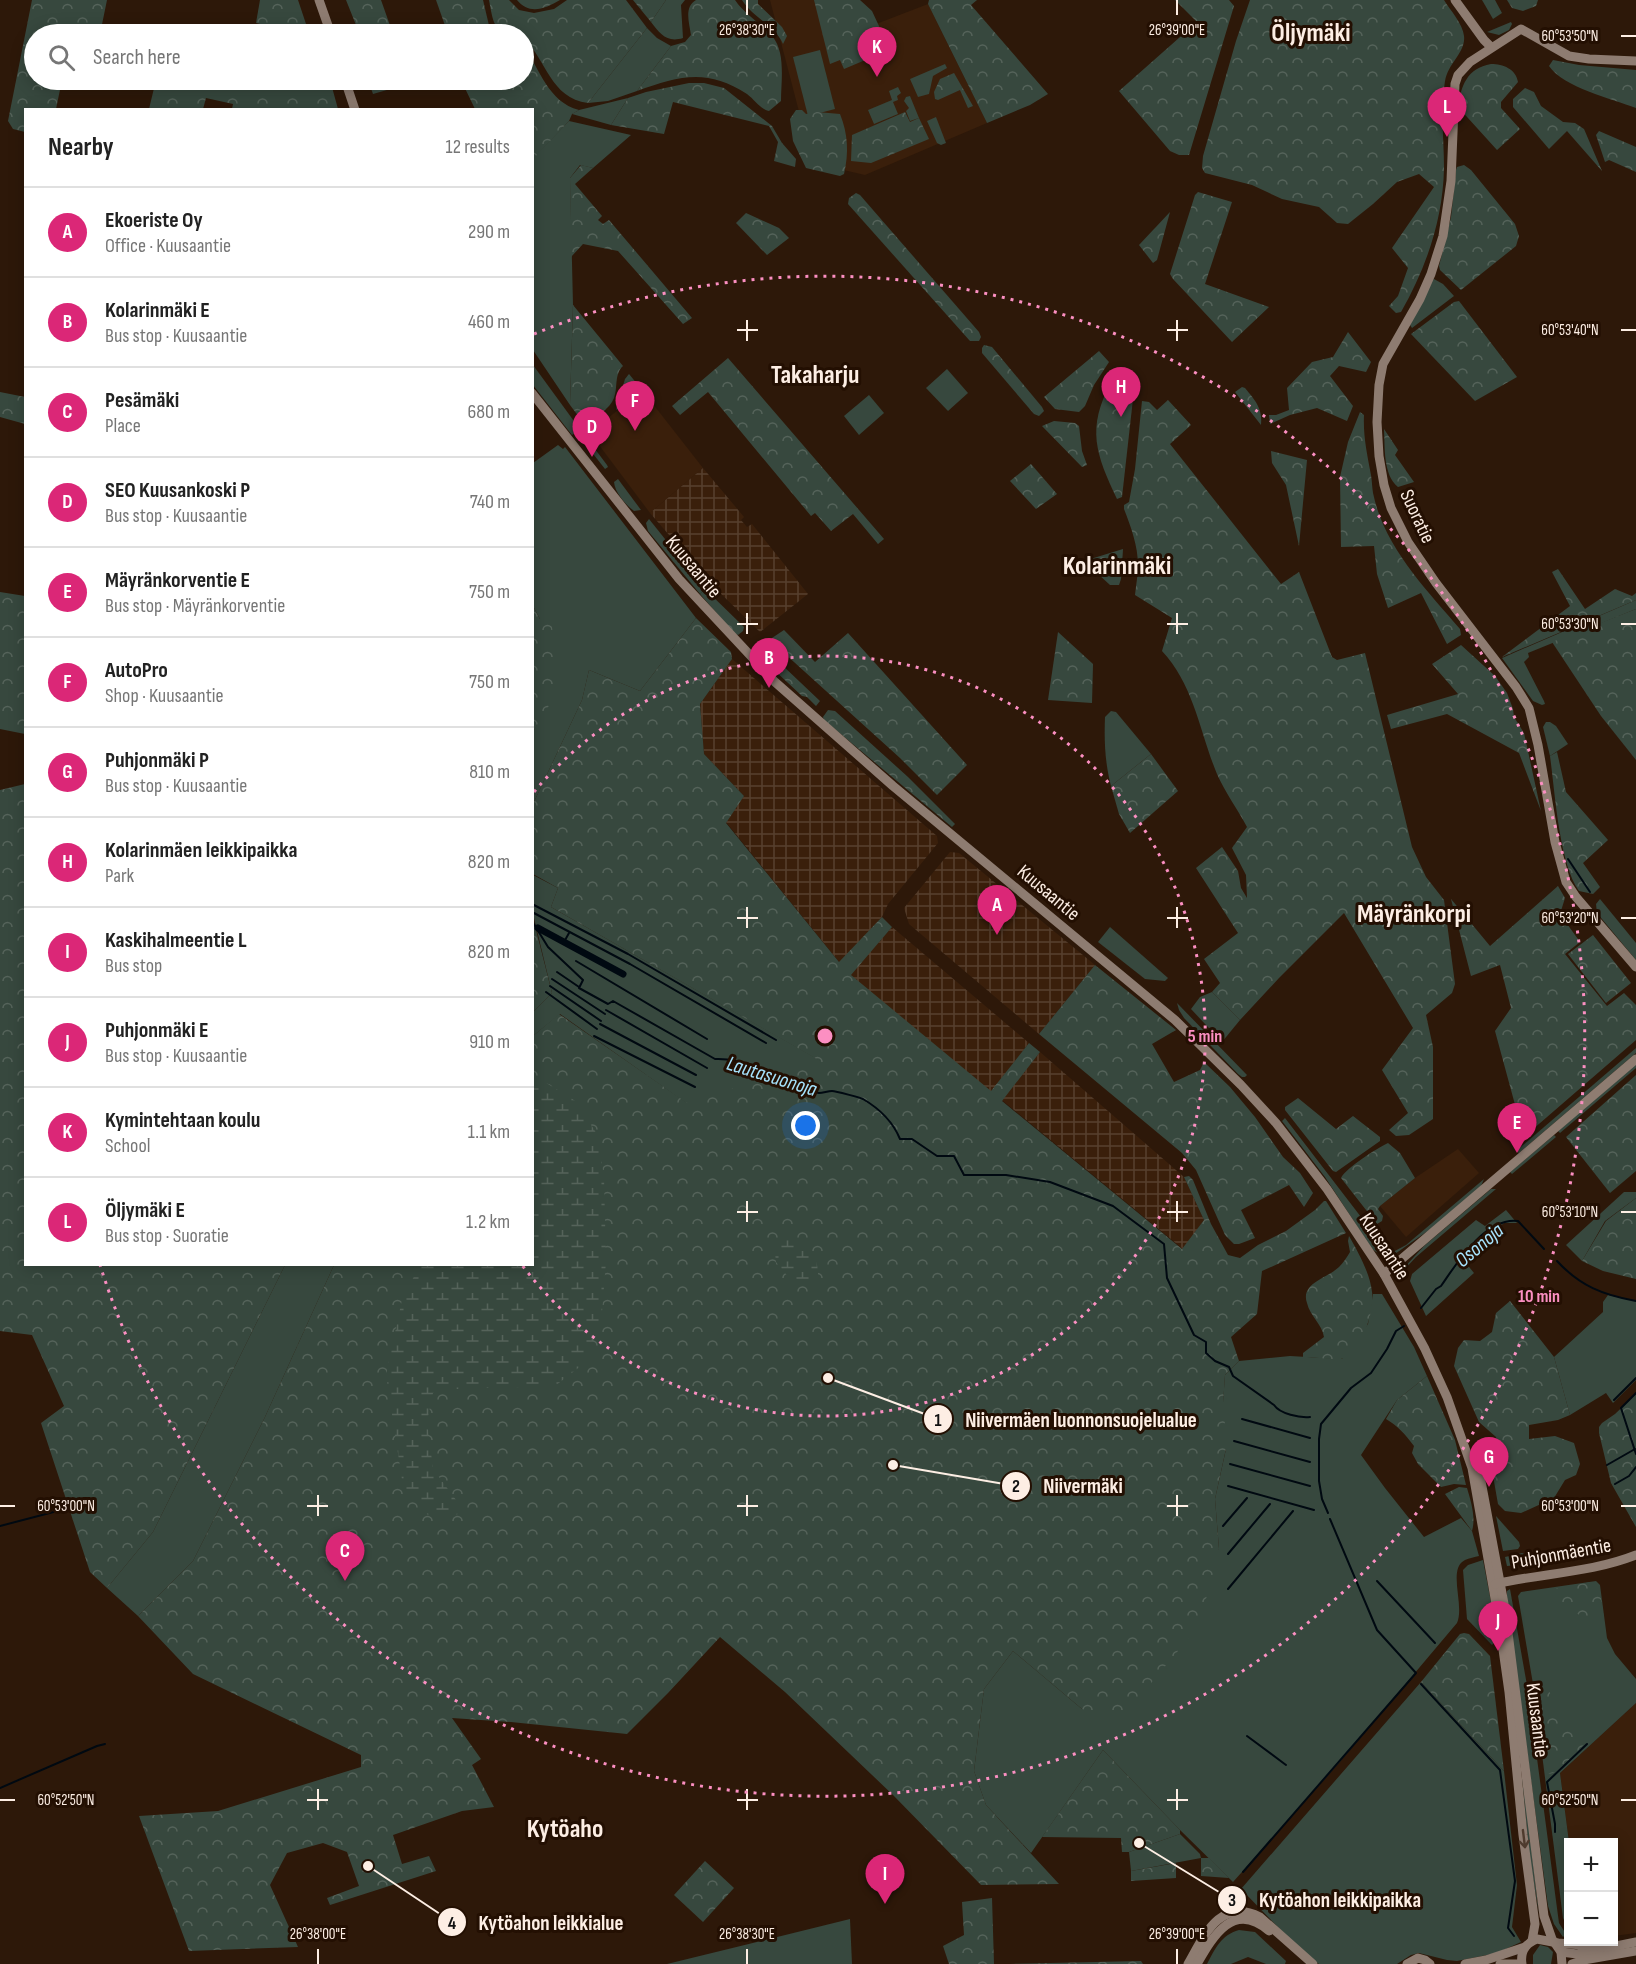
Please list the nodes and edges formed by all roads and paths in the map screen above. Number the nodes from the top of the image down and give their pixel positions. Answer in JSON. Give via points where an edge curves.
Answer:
{"nodes":[{"id":1,"x":320,"y":0,"type":"edge"},
{"id":2,"x":1455,"y":0,"type":"edge"},
{"id":3,"x":328,"y":24,"type":"edge"},
{"id":4,"x":1491,"y":47,"type":"junction"},
{"id":5,"x":1636,"y":61,"type":"edge"},
{"id":6,"x":348,"y":90,"type":"edge"},
{"id":7,"x":354,"y":108,"type":"edge"},
{"id":8,"x":534,"y":396,"type":"edge"},
{"id":9,"x":1636,"y":967,"type":"edge"},
{"id":10,"x":1636,"y":1059,"type":"edge"},
{"id":11,"x":1384,"y":1274,"type":"junction"},
{"id":12,"x":1636,"y":1555,"type":"edge"},
{"id":13,"x":1497,"y":1584,"type":"junction"},
{"id":14,"x":1234,"y":1917,"type":"junction"},
{"id":15,"x":1636,"y":1942,"type":"edge"},
{"id":16,"x":1554,"y":1943,"type":"junction"},
{"id":17,"x":1529,"y":1944,"type":"junction"},
{"id":18,"x":1606,"y":1947,"type":"junction"},
{"id":19,"x":1636,"y":1951,"type":"edge"},
{"id":20,"x":1561,"y":1952,"type":"junction"},
{"id":21,"x":1408,"y":1963,"type":"edge"},
{"id":22,"x":1188,"y":1964,"type":"edge"},
{"id":23,"x":1197,"y":1964,"type":"edge"},
{"id":24,"x":1303,"y":1964,"type":"edge"},
{"id":25,"x":1313,"y":1964,"type":"edge"},
{"id":26,"x":1431,"y":1964,"type":"edge"},
{"id":27,"x":1465,"y":1964,"type":"edge"},
{"id":28,"x":1500,"y":1964,"type":"edge"},
{"id":29,"x":1520,"y":1964,"type":"edge"},
{"id":30,"x":1562,"y":1964,"type":"edge"},
{"id":31,"x":1572,"y":1964,"type":"edge"}],
"edges":[{"from":1,"to":3,"type":"main road"},
{"from":2,"to":4,"type":"main road"},
{"from":4,"to":5,"type":"main road","name":"Suoratie","via":[[1521,29],[1569,56]]},
{"from":4,"to":9,"type":"main road","name":"Suoratie","via":[[1465,66],[1455,84],[1451,181],[1443,236],[1420,299],[1383,364],[1377,422],[1379,456],[1388,496],[1408,542],[1529,708],[1566,882]]},
{"from":6,"to":7,"type":"main road"},
{"from":8,"to":11,"type":"main road","name":"Kuusaantie","via":[[680,579],[775,682],[893,786],[1168,1014],[1241,1084],[1327,1189]]},
{"from":10,"to":11,"type":"main road"},
{"from":11,"to":13,"type":"main road","name":"Kuusaantie","via":[[1447,1397],[1472,1468]]},
{"from":12,"to":13,"type":"main road","name":"Puhjonmäentie","via":[[1602,1566]]},
{"from":13,"to":16,"type":"main road","name":"Kuusaantie","via":[[1542,1902]]},
{"from":13,"to":17,"type":"main road","name":"Kuusaantie","one_way":true,"via":[[1535,1924]]},
{"from":14,"to":22,"type":"main road","via":[[1215,1921],[1209,1927]]},
{"from":14,"to":23,"type":"main road","via":[[1215,1933]]},
{"from":14,"to":24,"type":"main road","via":[[1262,1925]]},
{"from":14,"to":25,"type":"main road","via":[[1244,1912],[1260,1917]]},
{"from":15,"to":18,"type":"main road"},
{"from":16,"to":17,"type":"main road","via":[[1543,1939]]},
{"from":16,"to":18,"type":"main road"},
{"from":16,"to":20,"type":"main road","name":"Kuusaantie"},
{"from":17,"to":27,"type":"main road"},
{"from":17,"to":29,"type":"main road","name":"Kuusaantie"},
{"from":18,"to":20,"type":"main road","via":[[1577,1954]]},
{"from":19,"to":31,"type":"main road"},
{"from":20,"to":30,"type":"main road"},
{"from":21,"to":26,"type":"main road","via":[[1418,1958]]},
{"from":28,"to":29,"type":"main road"}]}
